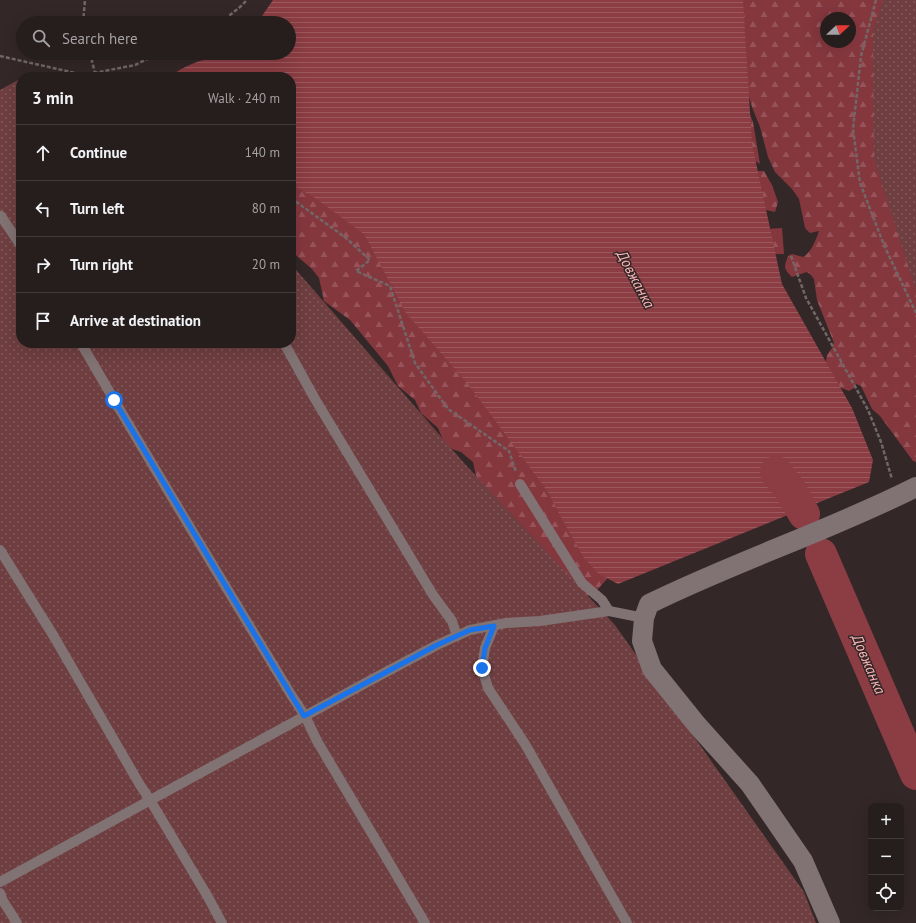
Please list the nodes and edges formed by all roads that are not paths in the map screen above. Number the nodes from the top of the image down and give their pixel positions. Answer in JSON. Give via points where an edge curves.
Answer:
{"nodes":[{"id":1,"x":1,"y":216,"type":"dead end"},
{"id":2,"x":16,"y":238,"type":"edge"},
{"id":3,"x":84,"y":348,"type":"edge"},
{"id":4,"x":287,"y":348,"type":"edge"},
{"id":5,"x":520,"y":484,"type":"road end"},
{"id":6,"x":916,"y":487,"type":"edge"},
{"id":7,"x":0,"y":550,"type":"edge"},
{"id":8,"x":608,"y":611,"type":"junction"},
{"id":9,"x":644,"y":618,"type":"junction"},
{"id":10,"x":494,"y":626,"type":"junction"},
{"id":11,"x":457,"y":636,"type":"junction"},
{"id":12,"x":304,"y":716,"type":"junction"},
{"id":13,"x":150,"y":800,"type":"junction"},
{"id":14,"x":0,"y":882,"type":"edge"},
{"id":15,"x":0,"y":893,"type":"edge"},
{"id":16,"x":17,"y":923,"type":"edge"},
{"id":17,"x":222,"y":923,"type":"edge"},
{"id":18,"x":425,"y":923,"type":"edge"},
{"id":19,"x":627,"y":923,"type":"edge"},
{"id":20,"x":830,"y":923,"type":"edge"}],
"edges":[{"from":1,"to":2,"type":"lane"},
{"from":3,"to":12,"type":"lane"},
{"from":4,"to":11,"type":"lane","via":[[315,399],[452,621]]},
{"from":5,"to":8,"type":"lane","via":[[582,583],[602,600]]},
{"from":6,"to":9,"type":"street","via":[[684,586],[649,604]]},
{"from":7,"to":13,"type":"lane"},
{"from":8,"to":9,"type":"lane"},
{"from":8,"to":10,"type":"lane"},
{"from":9,"to":20,"type":"street","via":[[642,641],[652,669],[697,725],[750,784],[803,861]]},
{"from":10,"to":11,"type":"lane","via":[[470,630]]},
{"from":10,"to":19,"type":"lane","via":[[485,648],[482,668],[488,688],[525,744]]},
{"from":11,"to":12,"type":"lane"},
{"from":12,"to":13,"type":"lane"},
{"from":12,"to":18,"type":"lane"},
{"from":13,"to":14,"type":"lane"},
{"from":13,"to":17,"type":"lane"},
{"from":15,"to":16,"type":"lane"}]}
